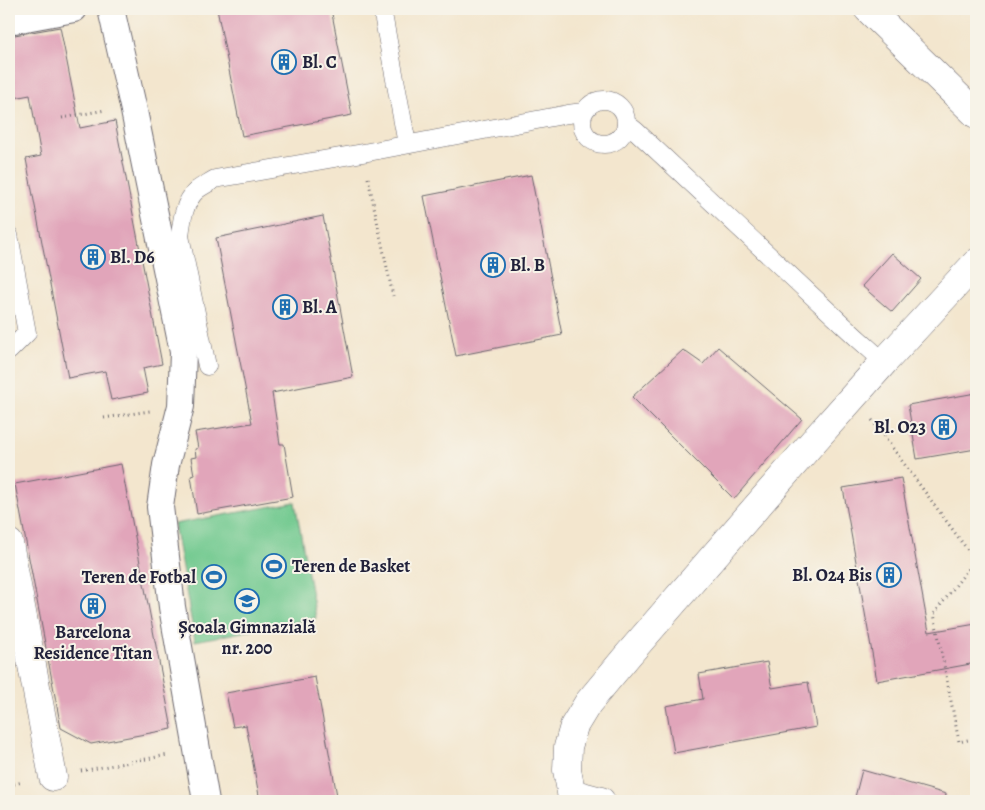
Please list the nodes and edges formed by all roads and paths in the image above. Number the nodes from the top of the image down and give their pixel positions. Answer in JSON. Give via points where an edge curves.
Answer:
{"nodes":[{"id":1,"x":74,"y":9,"type":"edge"},
{"id":2,"x":111,"y":9,"type":"edge"},
{"id":3,"x":382,"y":9,"type":"edge"},
{"id":4,"x":868,"y":9,"type":"edge"},
{"id":5,"x":9,"y":21,"type":"edge"},
{"id":6,"x":133,"y":106,"type":"junction"},
{"id":7,"x":583,"y":112,"type":"junction"},
{"id":8,"x":976,"y":114,"type":"edge"},
{"id":9,"x":62,"y":118,"type":"dead end"},
{"id":10,"x":626,"y":123,"type":"junction"},
{"id":11,"x":406,"y":144,"type":"junction"},
{"id":12,"x":363,"y":153,"type":"junction"},
{"id":13,"x":9,"y":235,"type":"edge"},
{"id":14,"x":976,"y":263,"type":"edge"},
{"id":15,"x":393,"y":296,"type":"dead end"},
{"id":16,"x":9,"y":351,"type":"edge"},
{"id":17,"x":884,"y":362,"type":"junction"},
{"id":18,"x":207,"y":366,"type":"dead end"},
{"id":19,"x":854,"y":396,"type":"junction"},
{"id":20,"x":181,"y":406,"type":"junction"},
{"id":21,"x":104,"y":418,"type":"dead end"},
{"id":22,"x":9,"y":543,"type":"edge"},
{"id":23,"x":976,"y":738,"type":"edge"},
{"id":24,"x":196,"y":750,"type":"junction"},
{"id":25,"x":53,"y":777,"type":"joint"},
{"id":26,"x":572,"y":797,"type":"edge"},
{"id":27,"x":206,"y":801,"type":"edge"},
{"id":28,"x":601,"y":801,"type":"edge"}],
"edges":[{"from":1,"to":5,"type":"street"},
{"from":2,"to":6,"type":"street"},
{"from":3,"to":11,"type":"lane"},
{"from":4,"to":8,"type":"street"},
{"from":6,"to":9,"type":"path"},
{"from":6,"to":20,"type":"street","via":[[183,352]]},
{"from":7,"to":10,"type":"lane","via":[[595,101],[612,102],[625,114]]},
{"from":7,"to":10,"type":"lane","via":[[583,130],[593,141],[600,143],[612,143],[618,139]]},
{"from":7,"to":11,"type":"lane"},
{"from":10,"to":17,"type":"lane"},
{"from":11,"to":12,"type":"lane"},
{"from":12,"to":15,"type":"path"},
{"from":12,"to":18,"type":"lane","via":[[215,180],[197,190],[186,204],[180,236]]},
{"from":13,"to":16,"type":"lane","via":[[27,333]]},
{"from":14,"to":17,"type":"street"},
{"from":17,"to":19,"type":"street"},
{"from":19,"to":23,"type":"path","via":[[975,560],[934,614],[959,742]]},
{"from":19,"to":26,"type":"street","via":[[588,703],[574,726],[568,747],[567,770]]},
{"from":20,"to":21,"type":"path"},
{"from":20,"to":24,"type":"street","via":[[166,464],[160,507],[172,607]]},
{"from":22,"to":25,"type":"street"},
{"from":24,"to":25,"type":"path"},
{"from":24,"to":27,"type":"street"},
{"from":26,"to":28,"type":"street"}]}
